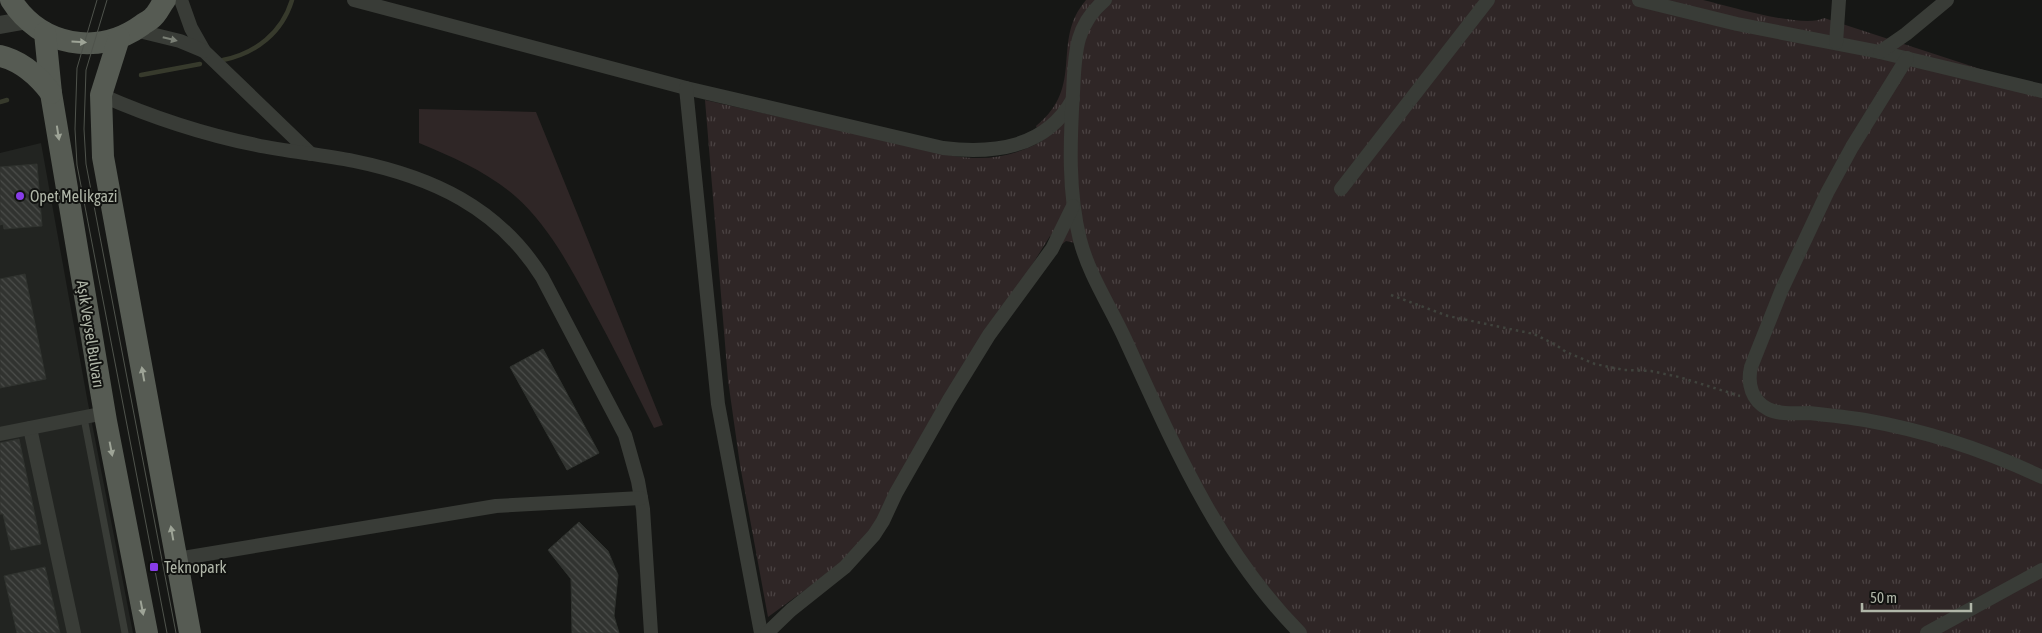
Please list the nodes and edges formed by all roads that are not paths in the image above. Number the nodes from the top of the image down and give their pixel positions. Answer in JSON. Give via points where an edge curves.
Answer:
{"nodes":[{"id":1,"x":11,"y":0,"type":"edge"},
{"id":2,"x":165,"y":0,"type":"edge"},
{"id":3,"x":181,"y":0,"type":"edge"},
{"id":4,"x":354,"y":0,"type":"edge"},
{"id":5,"x":1105,"y":0,"type":"edge"},
{"id":6,"x":1488,"y":0,"type":"edge"},
{"id":7,"x":1639,"y":0,"type":"edge"},
{"id":8,"x":1839,"y":0,"type":"edge"},
{"id":9,"x":1947,"y":0,"type":"edge"},
{"id":10,"x":0,"y":25,"type":"edge"},
{"id":11,"x":37,"y":26,"type":"junction"},
{"id":12,"x":127,"y":34,"type":"junction"},
{"id":13,"x":1836,"y":43,"type":"junction"},
{"id":14,"x":204,"y":52,"type":"junction"},
{"id":15,"x":1880,"y":52,"type":"junction"},
{"id":16,"x":0,"y":56,"type":"edge"},
{"id":17,"x":1907,"y":58,"type":"junction"},
{"id":18,"x":686,"y":88,"type":"junction"},
{"id":19,"x":2042,"y":91,"type":"edge"},
{"id":20,"x":51,"y":93,"type":"junction"},
{"id":21,"x":101,"y":95,"type":"junction"},
{"id":22,"x":1073,"y":99,"type":"junction"},
{"id":23,"x":311,"y":154,"type":"junction"},
{"id":24,"x":1341,"y":189,"type":"dead end"},
{"id":25,"x":1073,"y":205,"type":"junction"},
{"id":26,"x":94,"y":415,"type":"junction"},
{"id":27,"x":30,"y":428,"type":"junction"},
{"id":28,"x":0,"y":434,"type":"edge"},
{"id":29,"x":2042,"y":477,"type":"edge"},
{"id":30,"x":641,"y":498,"type":"junction"},
{"id":31,"x":177,"y":559,"type":"junction"},
{"id":32,"x":2042,"y":570,"type":"edge"},
{"id":33,"x":74,"y":633,"type":"edge"},
{"id":34,"x":125,"y":633,"type":"edge"},
{"id":35,"x":147,"y":633,"type":"edge"},
{"id":36,"x":190,"y":633,"type":"edge"},
{"id":37,"x":651,"y":633,"type":"edge"},
{"id":38,"x":761,"y":633,"type":"edge"},
{"id":39,"x":767,"y":633,"type":"edge"},
{"id":40,"x":1300,"y":633,"type":"edge"},
{"id":41,"x":1927,"y":633,"type":"edge"}],
"edges":[{"from":1,"to":11,"type":"main road","via":[[20,13]]},
{"from":2,"to":12,"type":"main road","via":[[154,16]]},
{"from":3,"to":14,"type":"street"},
{"from":4,"to":18,"type":"street"},
{"from":5,"to":22,"type":"street","via":[[1090,14],[1080,32]]},
{"from":6,"to":24,"type":"street"},
{"from":7,"to":13,"type":"street","via":[[1737,24]]},
{"from":8,"to":13,"type":"street"},
{"from":9,"to":15,"type":"street"},
{"from":10,"to":11,"type":"street"},
{"from":11,"to":12,"type":"main road","one_way":true,"via":[[67,42],[98,44]]},
{"from":11,"to":20,"type":"main road","name":"Aşık Veysel Bulvarı"},
{"from":12,"to":14,"type":"street","one_way":true,"via":[[180,41]]},
{"from":12,"to":21,"type":"main road"},
{"from":13,"to":15,"type":"street"},
{"from":14,"to":23,"type":"street"},
{"from":15,"to":17,"type":"street"},
{"from":16,"to":20,"type":"main road","via":[[27,69]]},
{"from":17,"to":19,"type":"street"},
{"from":17,"to":29,"type":"street","via":[[1852,147],[1804,240],[1749,375],[1751,390],[1760,404],[1773,412],[1847,418],[1920,432],[1985,452]]},
{"from":18,"to":22,"type":"street","via":[[923,144],[964,150],[996,149],[1034,138],[1060,119]]},
{"from":18,"to":38,"type":"street","via":[[718,404]]},
{"from":20,"to":26,"type":"main road","name":"Aşık Veysel Bulvarı","one_way":true},
{"from":21,"to":23,"type":"street","via":[[134,110],[195,130],[258,146]]},
{"from":31,"to":21,"type":"main road","one_way":true,"via":[[103,157]]},
{"from":22,"to":25,"type":"street"},
{"from":23,"to":30,"type":"street","via":[[370,164],[422,181],[465,200],[510,234],[542,277],[625,434]]},
{"from":25,"to":39,"type":"street","via":[[1052,249],[989,335],[948,400],[874,535],[845,567]]},
{"from":25,"to":40,"type":"street","via":[[1080,242],[1094,278],[1205,506],[1245,568]]},
{"from":26,"to":27,"type":"street"},
{"from":26,"to":34,"type":"lane"},
{"from":26,"to":35,"type":"main road","name":"Aşık Veysel Bulvarı","one_way":true},
{"from":27,"to":28,"type":"street"},
{"from":27,"to":33,"type":"street"},
{"from":30,"to":31,"type":"street","via":[[496,506]]},
{"from":30,"to":37,"type":"street"},
{"from":31,"to":36,"type":"main road"},
{"from":32,"to":41,"type":"street"}]}
